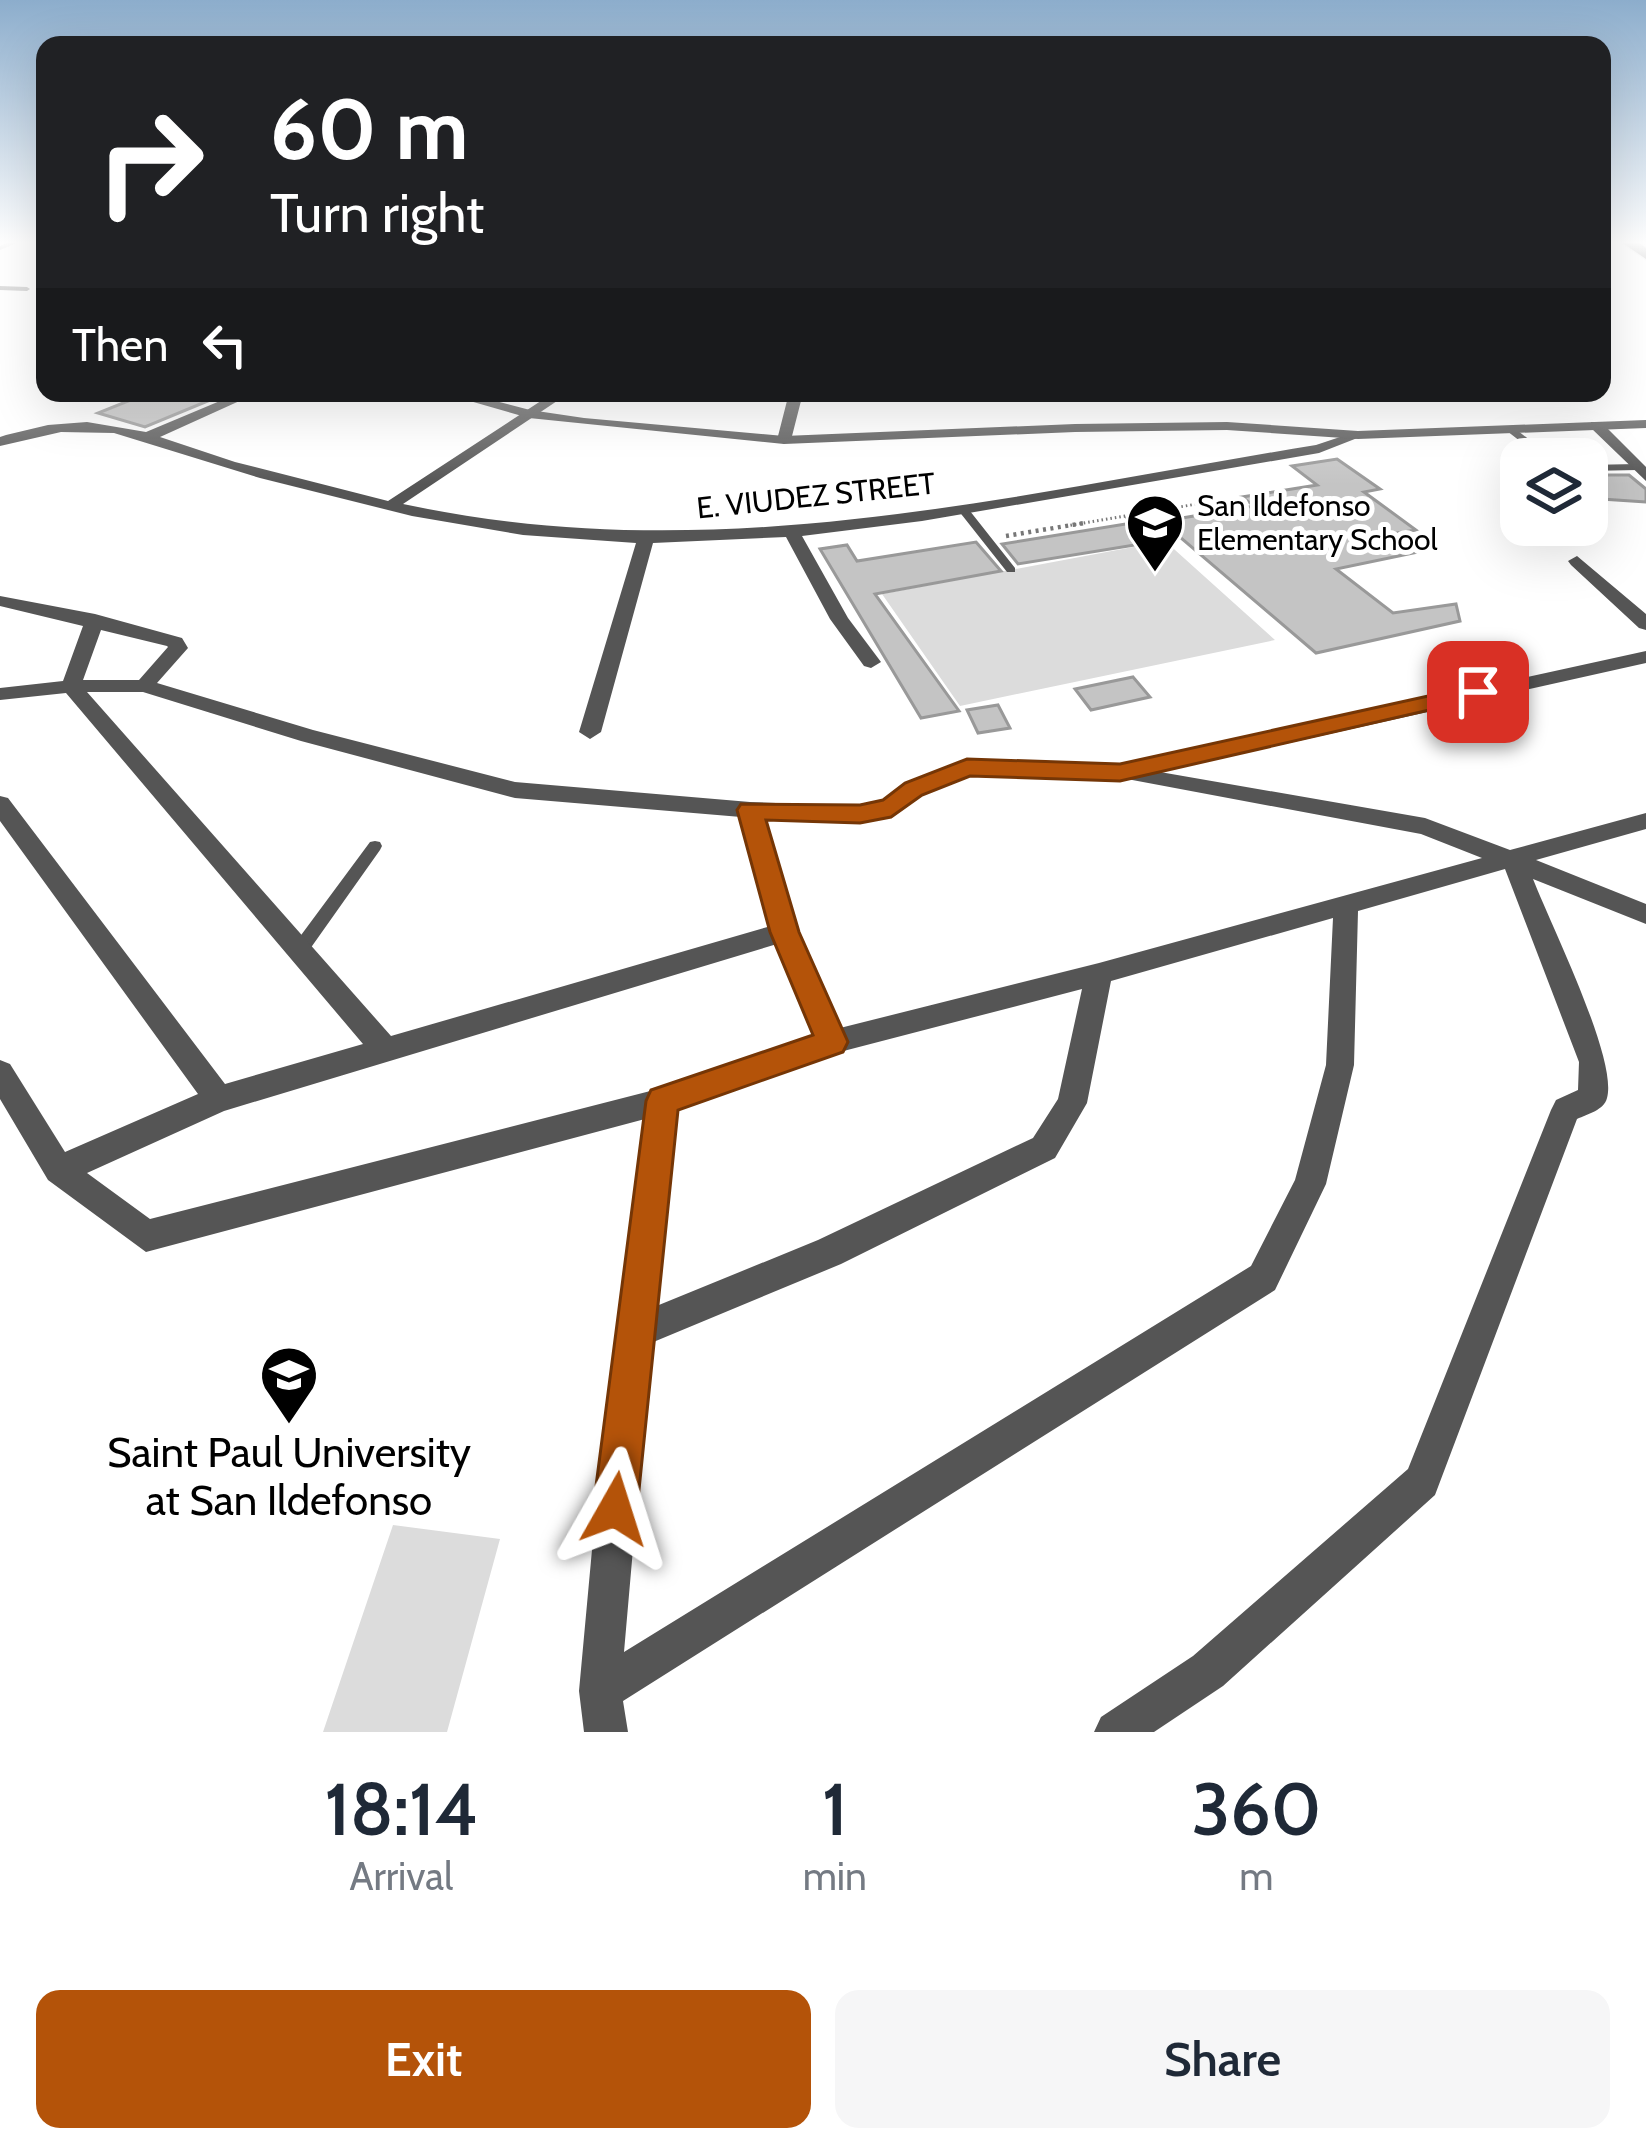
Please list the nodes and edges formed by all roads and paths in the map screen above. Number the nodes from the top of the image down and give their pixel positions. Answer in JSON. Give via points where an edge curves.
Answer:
{"nodes":[{"id":1,"x":229,"y":402,"type":"edge"},
{"id":2,"x":483,"y":402,"type":"edge"},
{"id":3,"x":548,"y":402,"type":"edge"},
{"id":4,"x":794,"y":402,"type":"edge"},
{"id":5,"x":529,"y":414,"type":"junction"},
{"id":6,"x":1646,"y":424,"type":"edge"},
{"id":7,"x":1596,"y":425,"type":"junction"},
{"id":8,"x":1510,"y":428,"type":"junction"},
{"id":9,"x":1358,"y":435,"type":"junction"},
{"id":10,"x":1523,"y":438,"type":"edge"},
{"id":11,"x":143,"y":439,"type":"junction"},
{"id":12,"x":784,"y":440,"type":"junction"},
{"id":13,"x":0,"y":442,"type":"edge"},
{"id":14,"x":1608,"y":469,"type":"edge"},
{"id":15,"x":1641,"y":471,"type":"edge"},
{"id":16,"x":394,"y":503,"type":"junction"},
{"id":17,"x":1197,"y":504,"type":"dead end"},
{"id":18,"x":962,"y":508,"type":"junction"},
{"id":19,"x":791,"y":531,"type":"junction"},
{"id":20,"x":987,"y":539,"type":"junction"},
{"id":21,"x":645,"y":540,"type":"junction"},
{"id":22,"x":1577,"y":561,"type":"dead end"},
{"id":23,"x":1011,"y":570,"type":"dead end"},
{"id":24,"x":3,"y":606,"type":"edge"},
{"id":25,"x":95,"y":620,"type":"junction"},
{"id":26,"x":1646,"y":624,"type":"edge"},
{"id":27,"x":1646,"y":657,"type":"edge"},
{"id":28,"x":872,"y":662,"type":"dead end"},
{"id":29,"x":71,"y":686,"type":"junction"},
{"id":30,"x":145,"y":686,"type":"junction"},
{"id":31,"x":0,"y":694,"type":"edge"},
{"id":32,"x":590,"y":732,"type":"dead end"},
{"id":33,"x":947,"y":752,"type":"dead end"},
{"id":34,"x":967,"y":767,"type":"junction"},
{"id":35,"x":1120,"y":772,"type":"junction"},
{"id":36,"x":0,"y":804,"type":"edge"},
{"id":37,"x":750,"y":810,"type":"junction"},
{"id":38,"x":1646,"y":821,"type":"edge"},
{"id":39,"x":375,"y":847,"type":"dead end"},
{"id":40,"x":1514,"y":860,"type":"junction"},
{"id":41,"x":1346,"y":903,"type":"junction"},
{"id":42,"x":1646,"y":914,"type":"edge"},
{"id":43,"x":784,"y":932,"type":"junction"},
{"id":44,"x":299,"y":951,"type":"junction"},
{"id":45,"x":1099,"y":974,"type":"junction"},
{"id":46,"x":832,"y":1042,"type":"junction"},
{"id":47,"x":383,"y":1047,"type":"junction"},
{"id":48,"x":0,"y":1073,"type":"edge"},
{"id":49,"x":219,"y":1099,"type":"junction"},
{"id":50,"x":662,"y":1101,"type":"junction"},
{"id":51,"x":59,"y":1170,"type":"junction"},
{"id":52,"x":636,"y":1332,"type":"junction"},
{"id":53,"x":603,"y":1711,"type":"edge"},
{"id":54,"x":1116,"y":1732,"type":"edge"}],
"edges":[{"from":1,"to":11,"type":"street"},
{"from":2,"to":5,"type":"street"},
{"from":3,"to":5,"type":"street"},
{"from":4,"to":12,"type":"street"},
{"from":5,"to":12,"type":"street"},
{"from":5,"to":16,"type":"street"},
{"from":6,"to":7,"type":"street","name":"E. VIUDEZ STREET"},
{"from":7,"to":8,"type":"street","name":"E. VIUDEZ STREET"},
{"from":7,"to":15,"type":"street"},
{"from":8,"to":9,"type":"street","name":"E. VIUDEZ STREET"},
{"from":8,"to":10,"type":"lane"},
{"from":9,"to":12,"type":"street","via":[[1227,425]]},
{"from":9,"to":18,"type":"street","name":"E. VIUDEZ STREET","via":[[1319,449]]},
{"from":11,"to":13,"type":"street","name":"E. VIUDEZ STREET","via":[[103,427]]},
{"from":11,"to":16,"type":"street","name":"E. VIUDEZ STREET"},
{"from":14,"to":15,"type":"lane"},
{"from":16,"to":21,"type":"street","name":"E. VIUDEZ STREET","via":[[517,529]]},
{"from":17,"to":20,"type":"path"},
{"from":18,"to":19,"type":"street","name":"E. VIUDEZ STREET"},
{"from":18,"to":20,"type":"lane"},
{"from":19,"to":21,"type":"street","name":"E. VIUDEZ STREET"},
{"from":19,"to":28,"type":"street","via":[[838,619]]},
{"from":20,"to":23,"type":"lane"},
{"from":21,"to":32,"type":"street"},
{"from":22,"to":26,"type":"street"},
{"from":24,"to":25,"type":"street"},
{"from":25,"to":29,"type":"street"},
{"from":25,"to":30,"type":"street","via":[[175,642]]},
{"from":27,"to":35,"type":"street"},
{"from":29,"to":30,"type":"street"},
{"from":29,"to":31,"type":"street"},
{"from":29,"to":44,"type":"street"},
{"from":30,"to":37,"type":"street","via":[[515,790]]},
{"from":33,"to":34,"type":"street"},
{"from":34,"to":35,"type":"street"},
{"from":34,"to":37,"type":"street","via":[[891,808]]},
{"from":35,"to":40,"type":"street","via":[[1425,826]]},
{"from":36,"to":49,"type":"street"},
{"from":37,"to":43,"type":"street"},
{"from":38,"to":40,"type":"street"},
{"from":39,"to":44,"type":"lane"},
{"from":40,"to":41,"type":"street"},
{"from":40,"to":42,"type":"street"},
{"from":40,"to":54,"type":"street","via":[[1593,1062],[1593,1097],[1567,1110],[1422,1482],[1208,1671]]},
{"from":41,"to":45,"type":"street"},
{"from":41,"to":53,"type":"street","via":[[1340,1065],[1310,1184],[1263,1278]]},
{"from":43,"to":46,"type":"street"},
{"from":43,"to":47,"type":"street"},
{"from":44,"to":47,"type":"street"},
{"from":45,"to":46,"type":"street"},
{"from":45,"to":52,"type":"street","via":[[1072,1103],[1044,1148],[830,1252]]},
{"from":46,"to":50,"type":"street"},
{"from":47,"to":49,"type":"street"},
{"from":48,"to":51,"type":"street"},
{"from":49,"to":51,"type":"street"},
{"from":50,"to":51,"type":"street","via":[[146,1236]]},
{"from":50,"to":52,"type":"street"},
{"from":52,"to":53,"type":"street"}]}
